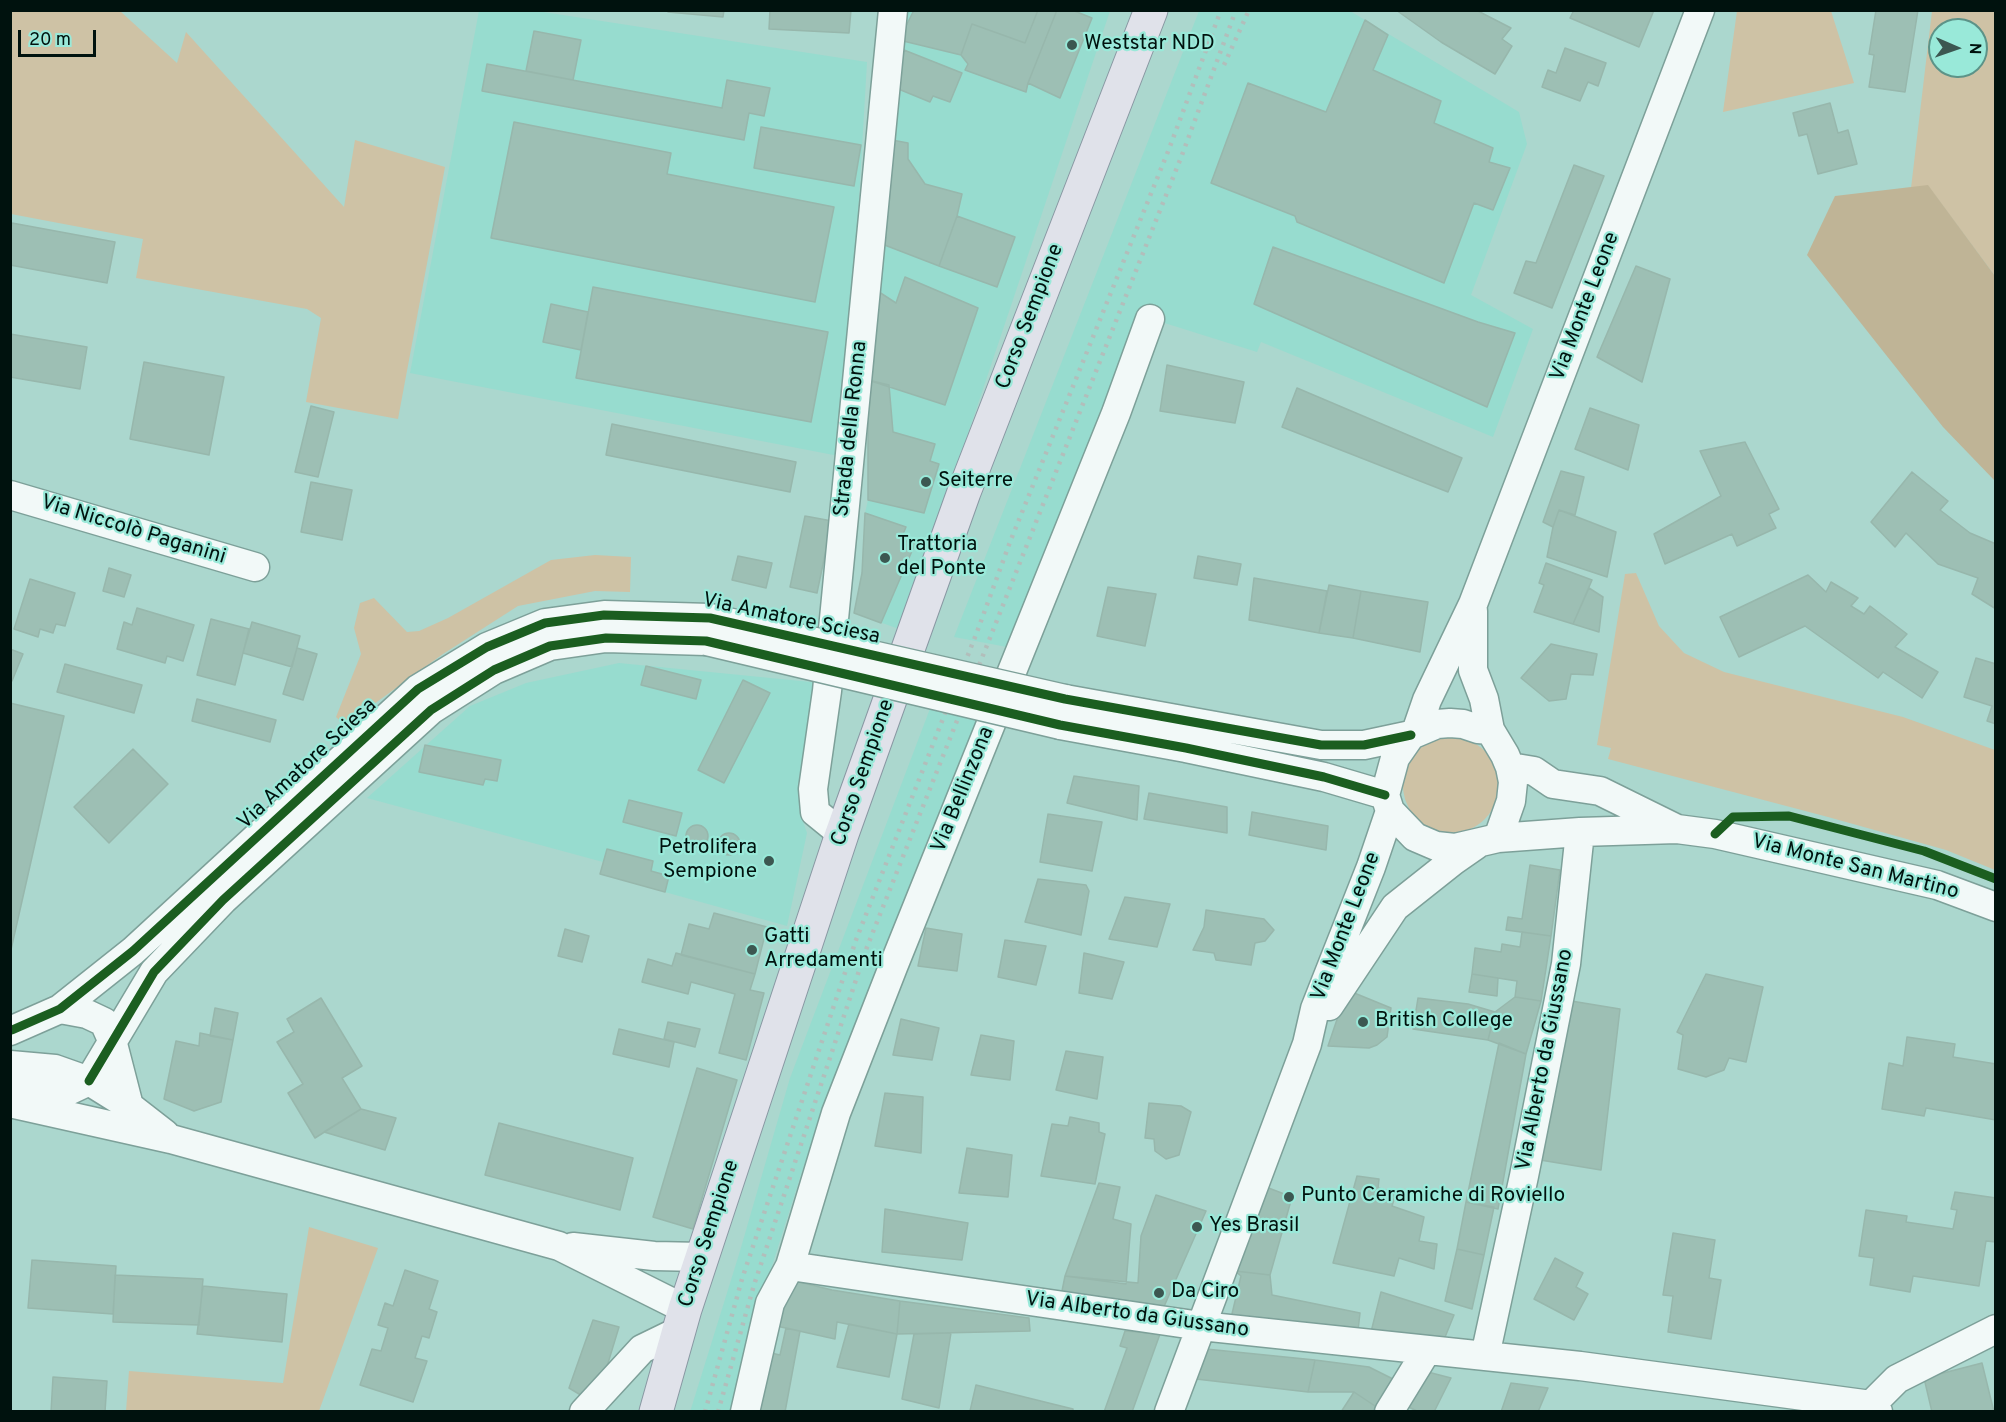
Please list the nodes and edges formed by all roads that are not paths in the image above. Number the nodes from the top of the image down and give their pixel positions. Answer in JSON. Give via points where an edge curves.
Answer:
{"nodes":[{"id":1,"x":893,"y":10,"type":"edge"},
{"id":2,"x":1151,"y":10,"type":"edge"},
{"id":3,"x":1700,"y":10,"type":"edge"},
{"id":4,"x":1150,"y":319,"type":"dead end"},
{"id":5,"x":10,"y":495,"type":"edge"},
{"id":6,"x":255,"y":567,"type":"dead end"},
{"id":7,"x":1473,"y":604,"type":"junction"},
{"id":8,"x":708,"y":629,"type":"junction"},
{"id":9,"x":1062,"y":712,"type":"junction"},
{"id":10,"x":1490,"y":730,"type":"junction"},
{"id":11,"x":1414,"y":733,"type":"junction"},
{"id":12,"x":1510,"y":767,"type":"junction"},
{"id":13,"x":1388,"y":803,"type":"junction"},
{"id":14,"x":1677,"y":829,"type":"junction"},
{"id":15,"x":1580,"y":832,"type":"junction"},
{"id":16,"x":842,"y":834,"type":"junction"},
{"id":17,"x":1488,"y":841,"type":"junction"},
{"id":18,"x":1995,"y":907,"type":"edge"},
{"id":19,"x":60,"y":1009,"type":"junction"},
{"id":20,"x":10,"y":1031,"type":"edge"},
{"id":21,"x":112,"y":1040,"type":"junction"},
{"id":22,"x":1307,"y":1044,"type":"junction"},
{"id":23,"x":10,"y":1065,"type":"edge"},
{"id":24,"x":89,"y":1081,"type":"junction"},
{"id":25,"x":10,"y":1087,"type":"edge"},
{"id":26,"x":10,"y":1103,"type":"edge"},
{"id":27,"x":129,"y":1106,"type":"junction"},
{"id":28,"x":171,"y":1139,"type":"junction"},
{"id":29,"x":559,"y":1246,"type":"junction"},
{"id":30,"x":702,"y":1257,"type":"junction"},
{"id":31,"x":790,"y":1266,"type":"junction"},
{"id":32,"x":682,"y":1320,"type":"junction"},
{"id":33,"x":1201,"y":1326,"type":"junction"},
{"id":34,"x":1995,"y":1329,"type":"edge"},
{"id":35,"x":1427,"y":1350,"type":"junction"},
{"id":36,"x":1485,"y":1356,"type":"junction"},
{"id":37,"x":1874,"y":1408,"type":"edge"},
{"id":38,"x":584,"y":1412,"type":"edge"},
{"id":39,"x":656,"y":1412,"type":"edge"},
{"id":40,"x":745,"y":1412,"type":"edge"},
{"id":41,"x":1169,"y":1412,"type":"edge"},
{"id":42,"x":1389,"y":1412,"type":"edge"}],
"edges":[{"from":1,"to":16,"type":"street","name":"Strada della Ronna","via":[[827,691],[813,789],[815,812]]},
{"from":2,"to":16,"type":"main road","name":"Corso Sempione","via":[[964,492]]},
{"from":3,"to":7,"type":"street","name":"Via Monte Leone"},
{"from":4,"to":31,"type":"street","name":"Via Bellinzona","via":[[844,1092]]},
{"from":5,"to":6,"type":"street","name":"Via Niccolò Paganini"},
{"from":7,"to":10,"type":"street","name":"Via Monte Leone","via":[[1473,669]]},
{"from":7,"to":11,"type":"street","name":"Via Monte Leone"},
{"from":8,"to":9,"type":"street","name":"Via Amatore Sciesa","bridge":true},
{"from":8,"to":19,"type":"street","name":"Via Amatore Sciesa","via":[[604,615],[545,623],[487,647],[418,689],[133,951]]},
{"from":8,"to":21,"type":"street","name":"Via Amatore Sciesa","via":[[550,646],[494,670],[431,710],[223,900],[154,972]]},
{"from":9,"to":11,"type":"street","name":"Via Amatore Sciesa","via":[[1321,745],[1364,745]]},
{"from":9,"to":13,"type":"street","name":"Via Amatore Sciesa","via":[[1186,748],[1324,777]]},
{"from":10,"to":11,"type":"street","via":[[1450,723]]},
{"from":10,"to":12,"type":"street"},
{"from":11,"to":13,"type":"street","via":[[1395,758]]},
{"from":12,"to":14,"type":"street","name":"Via Monte San Martino","via":[[1534,771],[1553,784],[1600,791]]},
{"from":12,"to":17,"type":"street","via":[[1511,801]]},
{"from":13,"to":17,"type":"street","via":[[1415,837],[1425,843],[1455,848]]},
{"from":13,"to":22,"type":"street","name":"Via Monte Leone","via":[[1371,867],[1316,1009]]},
{"from":14,"to":15,"type":"street","name":"Via Monte San Martino"},
{"from":14,"to":18,"type":"street","name":"Via Monte San Martino","via":[[1715,834],[1937,885]]},
{"from":15,"to":17,"type":"street","name":"Via Monte San Martino"},
{"from":15,"to":36,"type":"street","name":"Via Alberto da Giussano","via":[[1566,964]]},
{"from":16,"to":30,"type":"main road","name":"Corso Sempione"},
{"from":17,"to":22,"type":"street","name":"Via Monte Leone","via":[[1453,861],[1395,907]]},
{"from":19,"to":20,"type":"street","name":"Via Amatore Sciesa"},
{"from":19,"to":21,"type":"street","via":[[104,1022]]},
{"from":21,"to":24,"type":"street","name":"Via Amatore Sciesa"},
{"from":21,"to":27,"type":"street"},
{"from":22,"to":33,"type":"street","name":"Via Monte Leone"},
{"from":23,"to":24,"type":"street","via":[[55,1069]]},
{"from":24,"to":25,"type":"street","via":[[68,1091]]},
{"from":24,"to":27,"type":"street"},
{"from":26,"to":28,"type":"street"},
{"from":27,"to":28,"type":"street"},
{"from":28,"to":29,"type":"street"},
{"from":29,"to":30,"type":"street"},
{"from":29,"to":32,"type":"street"},
{"from":30,"to":32,"type":"main road","name":"Corso Sempione"},
{"from":31,"to":33,"type":"street","name":"Via Alberto da Giussano"},
{"from":31,"to":40,"type":"street","name":"Via Bellinzona","via":[[770,1303]]},
{"from":32,"to":38,"type":"street","via":[[642,1348]]},
{"from":32,"to":39,"type":"main road","name":"Corso Sempione"},
{"from":33,"to":35,"type":"street","name":"Via Alberto da Giussano"},
{"from":33,"to":41,"type":"street","name":"Via Monte Leone"},
{"from":34,"to":37,"type":"street","via":[[1897,1379]]},
{"from":35,"to":36,"type":"street","name":"Via Alberto da Giussano"},
{"from":35,"to":42,"type":"street"},
{"from":36,"to":37,"type":"street","name":"Via Alberto da Giussano"}]}
